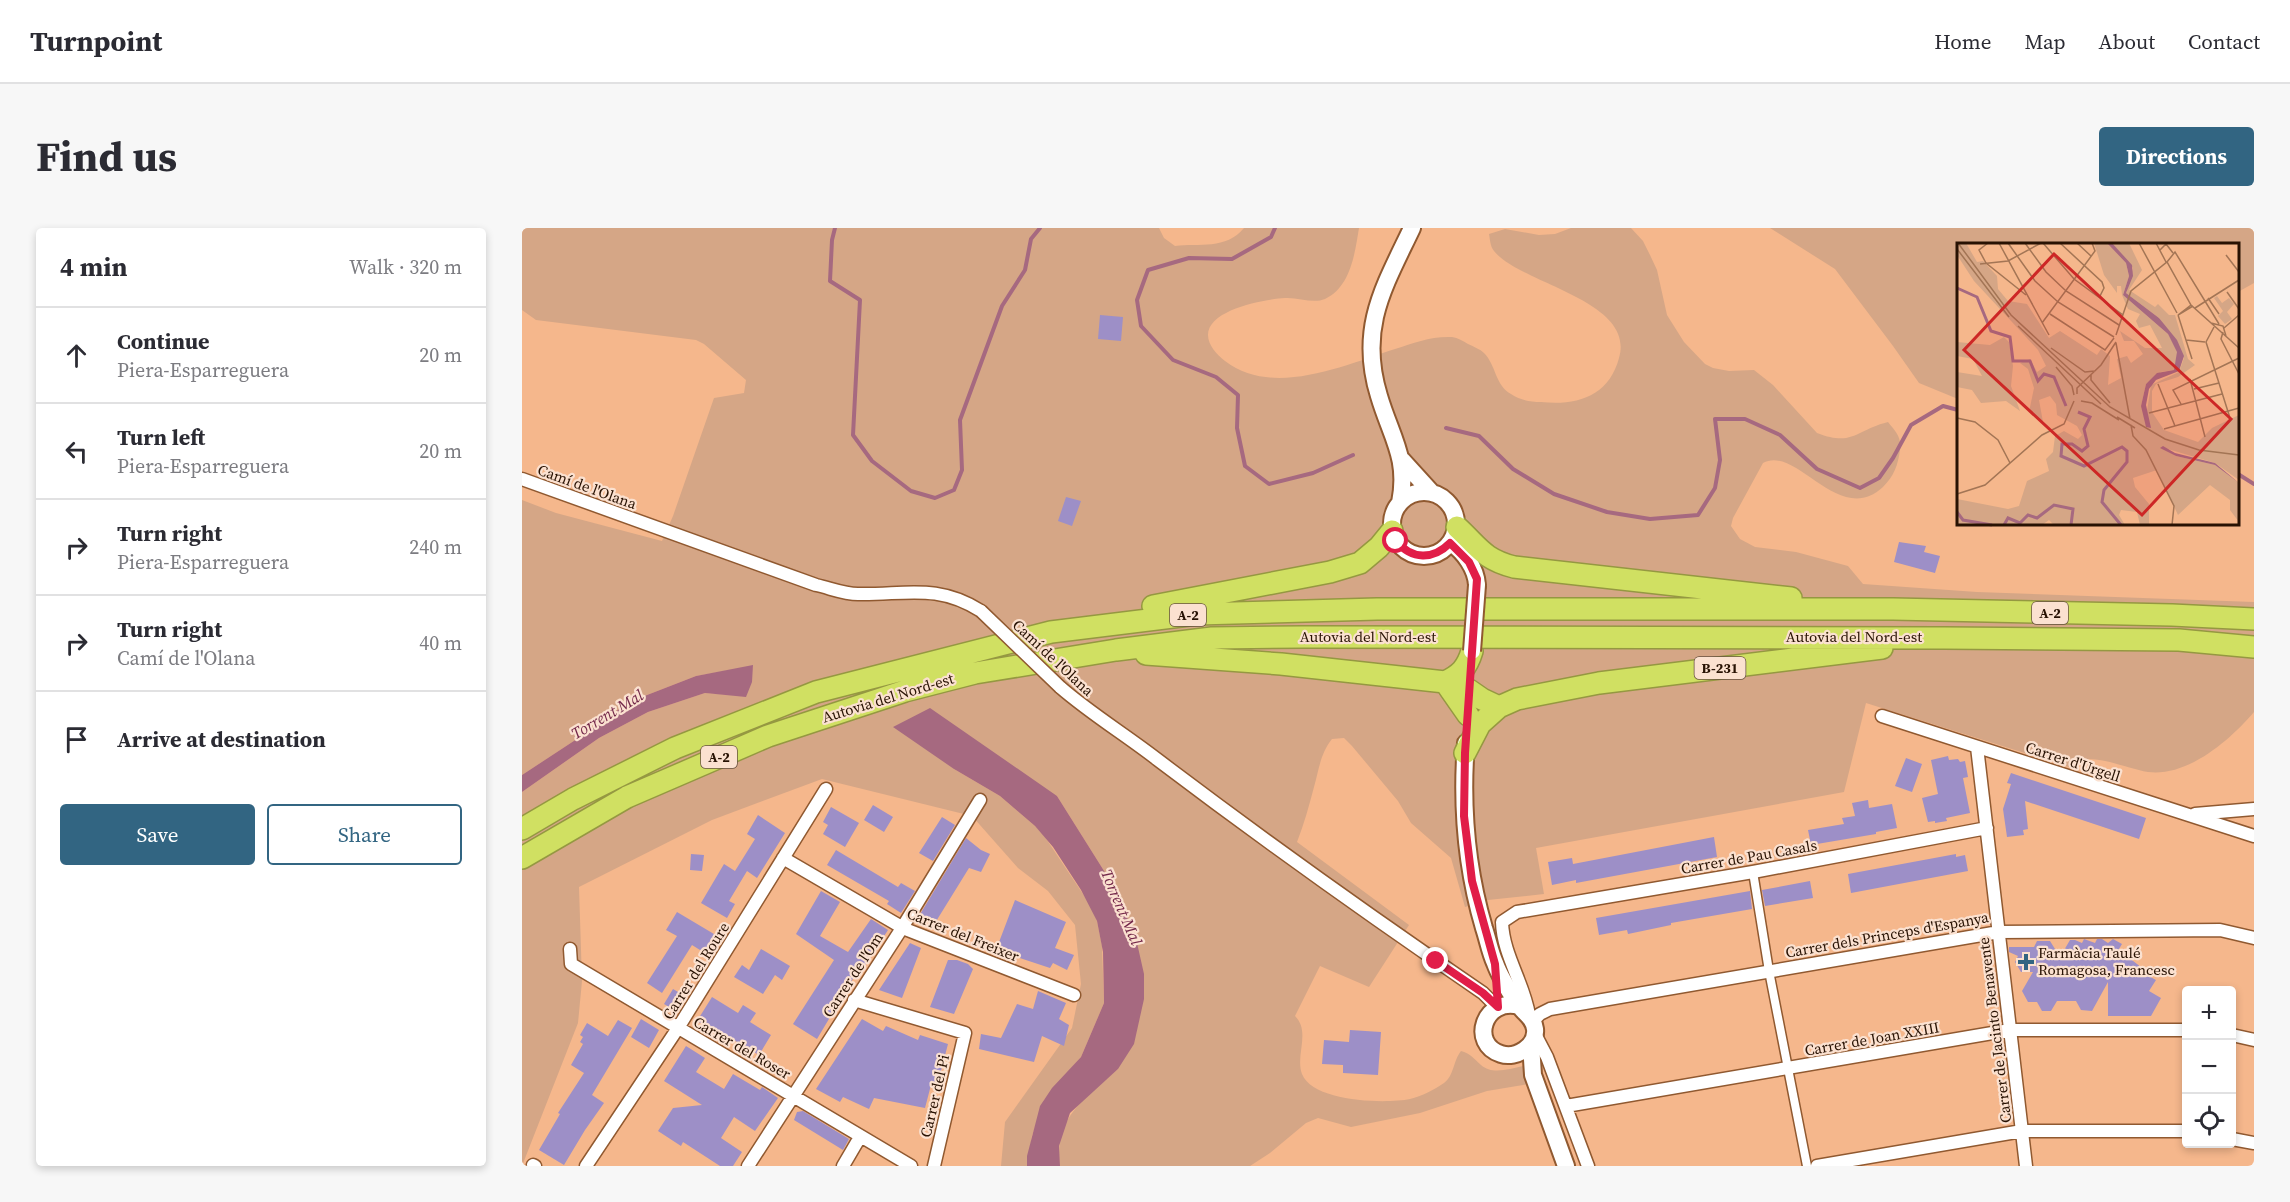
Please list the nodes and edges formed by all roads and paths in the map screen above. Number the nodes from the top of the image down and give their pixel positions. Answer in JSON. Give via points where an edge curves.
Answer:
{"nodes":[{"id":1,"x":1412,"y":228,"type":"edge"},
{"id":2,"x":1402,"y":460,"type":"junction"},
{"id":3,"x":522,"y":479,"type":"edge"},
{"id":4,"x":1432,"y":493,"type":"junction"},
{"id":5,"x":1400,"y":503,"type":"junction"},
{"id":6,"x":1392,"y":531,"type":"junction"},
{"id":7,"x":1454,"y":535,"type":"junction"},
{"id":8,"x":1893,"y":609,"type":"junction"},
{"id":9,"x":2254,"y":619,"type":"edge"},
{"id":10,"x":1051,"y":632,"type":"junction"},
{"id":11,"x":1944,"y":638,"type":"junction"},
{"id":12,"x":2254,"y":647,"type":"edge"},
{"id":13,"x":1116,"y":650,"type":"junction"},
{"id":14,"x":1471,"y":659,"type":"junction"},
{"id":15,"x":1445,"y":682,"type":"junction"},
{"id":16,"x":1470,"y":690,"type":"junction"},
{"id":17,"x":1499,"y":707,"type":"junction"},
{"id":18,"x":1468,"y":715,"type":"junction"},
{"id":19,"x":1882,"y":716,"type":"dead end"},
{"id":20,"x":1977,"y":747,"type":"junction"},
{"id":21,"x":1465,"y":753,"type":"junction"},
{"id":22,"x":826,"y":789,"type":"dead end"},
{"id":23,"x":980,"y":800,"type":"dead end"},
{"id":24,"x":2254,"y":809,"type":"edge"},
{"id":25,"x":2189,"y":815,"type":"junction"},
{"id":26,"x":1987,"y":828,"type":"junction"},
{"id":27,"x":522,"y":829,"type":"edge"},
{"id":28,"x":2254,"y":836,"type":"edge"},
{"id":29,"x":522,"y":858,"type":"edge"},
{"id":30,"x":783,"y":858,"type":"junction"},
{"id":31,"x":1753,"y":872,"type":"junction"},
{"id":32,"x":902,"y":928,"type":"junction"},
{"id":33,"x":1999,"y":932,"type":"junction"},
{"id":34,"x":2254,"y":938,"type":"edge"},
{"id":35,"x":570,"y":949,"type":"dead end"},
{"id":36,"x":1495,"y":964,"type":"junction"},
{"id":37,"x":1769,"y":971,"type":"junction"},
{"id":38,"x":1074,"y":995,"type":"dead end"},
{"id":39,"x":854,"y":1000,"type":"junction"},
{"id":40,"x":1497,"y":1007,"type":"junction"},
{"id":41,"x":1529,"y":1024,"type":"junction"},
{"id":42,"x":678,"y":1028,"type":"junction"},
{"id":43,"x":2010,"y":1030,"type":"junction"},
{"id":44,"x":2182,"y":1030,"type":"edge"},
{"id":45,"x":2236,"y":1036,"type":"edge"},
{"id":46,"x":2254,"y":1040,"type":"edge"},
{"id":47,"x":1513,"y":1056,"type":"junction"},
{"id":48,"x":1787,"y":1069,"type":"junction"},
{"id":49,"x":1533,"y":1075,"type":"junction"},
{"id":50,"x":793,"y":1095,"type":"junction"},
{"id":51,"x":1566,"y":1106,"type":"junction"},
{"id":52,"x":2022,"y":1131,"type":"junction"},
{"id":53,"x":2182,"y":1131,"type":"edge"},
{"id":54,"x":861,"y":1137,"type":"junction"},
{"id":55,"x":2236,"y":1139,"type":"edge"},
{"id":56,"x":2254,"y":1143,"type":"edge"},
{"id":57,"x":586,"y":1166,"type":"edge"},
{"id":58,"x":748,"y":1166,"type":"edge"},
{"id":59,"x":843,"y":1166,"type":"edge"},
{"id":60,"x":911,"y":1166,"type":"edge"},
{"id":61,"x":934,"y":1166,"type":"edge"},
{"id":62,"x":1566,"y":1166,"type":"edge"},
{"id":63,"x":1588,"y":1166,"type":"edge"},
{"id":64,"x":1807,"y":1166,"type":"edge"},
{"id":65,"x":1817,"y":1166,"type":"edge"},
{"id":66,"x":2026,"y":1166,"type":"edge"}],
"edges":[{"from":1,"to":2,"type":"main road","number":"B-231","via":[[1380,295],[1372,325],[1378,393]]},
{"from":2,"to":4,"type":"main road","number":"B-231"},
{"from":2,"to":5,"type":"main road","number":"B-231"},
{"from":3,"to":40,"type":"street","name":"Camí de l'Olana","bridge":true,"via":[[816,585],[855,594],[941,594],[981,611],[1083,707],[1263,840],[1483,993]]},
{"from":4,"to":5,"type":"main road","via":[[1410,495]]},
{"from":4,"to":7,"type":"main road","number":"B-231","via":[[1453,508]]},
{"from":5,"to":6,"type":"main road","number":"B-231","via":[[1392,520]]},
{"from":6,"to":7,"type":"main road","via":[[1403,549],[1423,557],[1443,551]]},
{"from":6,"to":10,"type":"highway","via":[[1360,563],[1330,572],[1104,615]]},
{"from":7,"to":8,"type":"highway","via":[[1499,563],[1530,570]]},
{"from":7,"to":14,"type":"main road","number":"B-231","bridge":true,"via":[[1475,573],[1477,585]]},
{"from":8,"to":9,"type":"highway","name":"Autovia del Nord-est","number":"A-2"},
{"from":8,"to":10,"type":"highway","name":"Autovia del Nord-est","number":"A-2","via":[[1377,609],[1197,614]]},
{"from":10,"to":27,"type":"highway","name":"Autovia del Nord-est","number":"A-2","via":[[856,680],[775,706],[675,748]]},
{"from":11,"to":12,"type":"highway","name":"Autovia del Nord-est","number":"A-2","via":[[2179,640]]},
{"from":11,"to":13,"type":"highway","name":"Autovia del Nord-est","number":"A-2","via":[[1246,637]]},
{"from":11,"to":17,"type":"highway","number":"B-231","via":[[1599,683],[1517,699]]},
{"from":13,"to":15,"type":"highway"},
{"from":13,"to":29,"type":"highway","name":"Autovia del Nord-est","number":"A-2","via":[[975,673],[862,704],[768,736],[627,797]]},
{"from":14,"to":15,"type":"highway","via":[[1458,676]]},
{"from":14,"to":16,"type":"main road","number":"B-231"},
{"from":15,"to":18,"type":"highway"},
{"from":16,"to":17,"type":"highway"},
{"from":16,"to":18,"type":"main road","number":"B-231"},
{"from":17,"to":21,"type":"highway","number":"B-231","via":[[1480,724]]},
{"from":18,"to":21,"type":"main road","number":"B-231"},
{"from":19,"to":20,"type":"street","name":"Carrer d'Urgell"},
{"from":20,"to":25,"type":"street","name":"Carrer d'Urgell"},
{"from":20,"to":26,"type":"street","name":"Carrer de Jacinto Benavente"},
{"from":21,"to":36,"type":"main road","number":"B-231","via":[[1467,854]]},
{"from":22,"to":30,"type":"street","name":"Carrer del Roure"},
{"from":23,"to":32,"type":"street","name":"Carrer de l'Om"},
{"from":24,"to":25,"type":"street"},
{"from":25,"to":28,"type":"street","name":"Carrer d'Urgell"},
{"from":26,"to":31,"type":"street","name":"Carrer de Pau Casals"},
{"from":26,"to":33,"type":"street","name":"Carrer de Jacinto Benavente"},
{"from":30,"to":32,"type":"street","name":"Carrer del Freixer"},
{"from":30,"to":42,"type":"street","name":"Carrer del Roure"},
{"from":31,"to":37,"type":"street"},
{"from":31,"to":41,"type":"street","name":"Carrer de Pau Casals","via":[[1517,912],[1502,922],[1503,938],[1526,997]]},
{"from":32,"to":38,"type":"street","name":"Carrer del Freixer"},
{"from":32,"to":39,"type":"street","name":"Carrer de l'Om"},
{"from":33,"to":34,"type":"street","name":"Carrer dels Princeps d'Espanya","via":[[2220,930]]},
{"from":33,"to":37,"type":"street","name":"Carrer dels Princeps d'Espanya"},
{"from":33,"to":43,"type":"street","name":"Carrer de Jacinto Benavente"},
{"from":35,"to":42,"type":"street","name":"Carrer del Roser","via":[[571,964]]},
{"from":36,"to":40,"type":"main road","number":"B-231"},
{"from":36,"to":41,"type":"main road","number":"B-231"},
{"from":37,"to":41,"type":"street","name":"Carrer dels Princeps d'Espanya","via":[[1550,1009]]},
{"from":37,"to":48,"type":"street"},
{"from":39,"to":50,"type":"street","name":"Carrer de l'Om"},
{"from":39,"to":61,"type":"street","name":"Carrer del Pi","via":[[965,1033]]},
{"from":40,"to":41,"type":"main road","via":[[1512,1005]]},
{"from":40,"to":47,"type":"main road","number":"B-231","via":[[1487,1017],[1484,1038],[1494,1051]]},
{"from":41,"to":47,"type":"main road","via":[[1521,1053]]},
{"from":41,"to":49,"type":"main road","number":"B-231"},
{"from":41,"to":51,"type":"street"},
{"from":42,"to":50,"type":"street","name":"Carrer del Roser"},
{"from":42,"to":57,"type":"street","name":"Carrer del Roure"},
{"from":43,"to":44,"type":"street","name":"Carrer de Joan XXIII"},
{"from":43,"to":48,"type":"street","name":"Carrer de Joan XXIII"},
{"from":43,"to":52,"type":"street","name":"Carrer de Jacinto Benavente"},
{"from":45,"to":46,"type":"street"},
{"from":47,"to":49,"type":"main road","number":"B-231"},
{"from":48,"to":51,"type":"street","name":"Carrer de Joan XXIII"},
{"from":48,"to":64,"type":"street"},
{"from":49,"to":62,"type":"main road","number":"B-231"},
{"from":50,"to":54,"type":"street","name":"Carrer del Roser"},
{"from":50,"to":58,"type":"street","name":"Carrer de l'Om"},
{"from":51,"to":63,"type":"street"},
{"from":52,"to":53,"type":"street"},
{"from":52,"to":65,"type":"street"},
{"from":52,"to":66,"type":"street","name":"Carrer de Jacinto Benavente"},
{"from":54,"to":59,"type":"street"},
{"from":54,"to":60,"type":"street","name":"Carrer del Roser"},
{"from":55,"to":56,"type":"street"}]}
